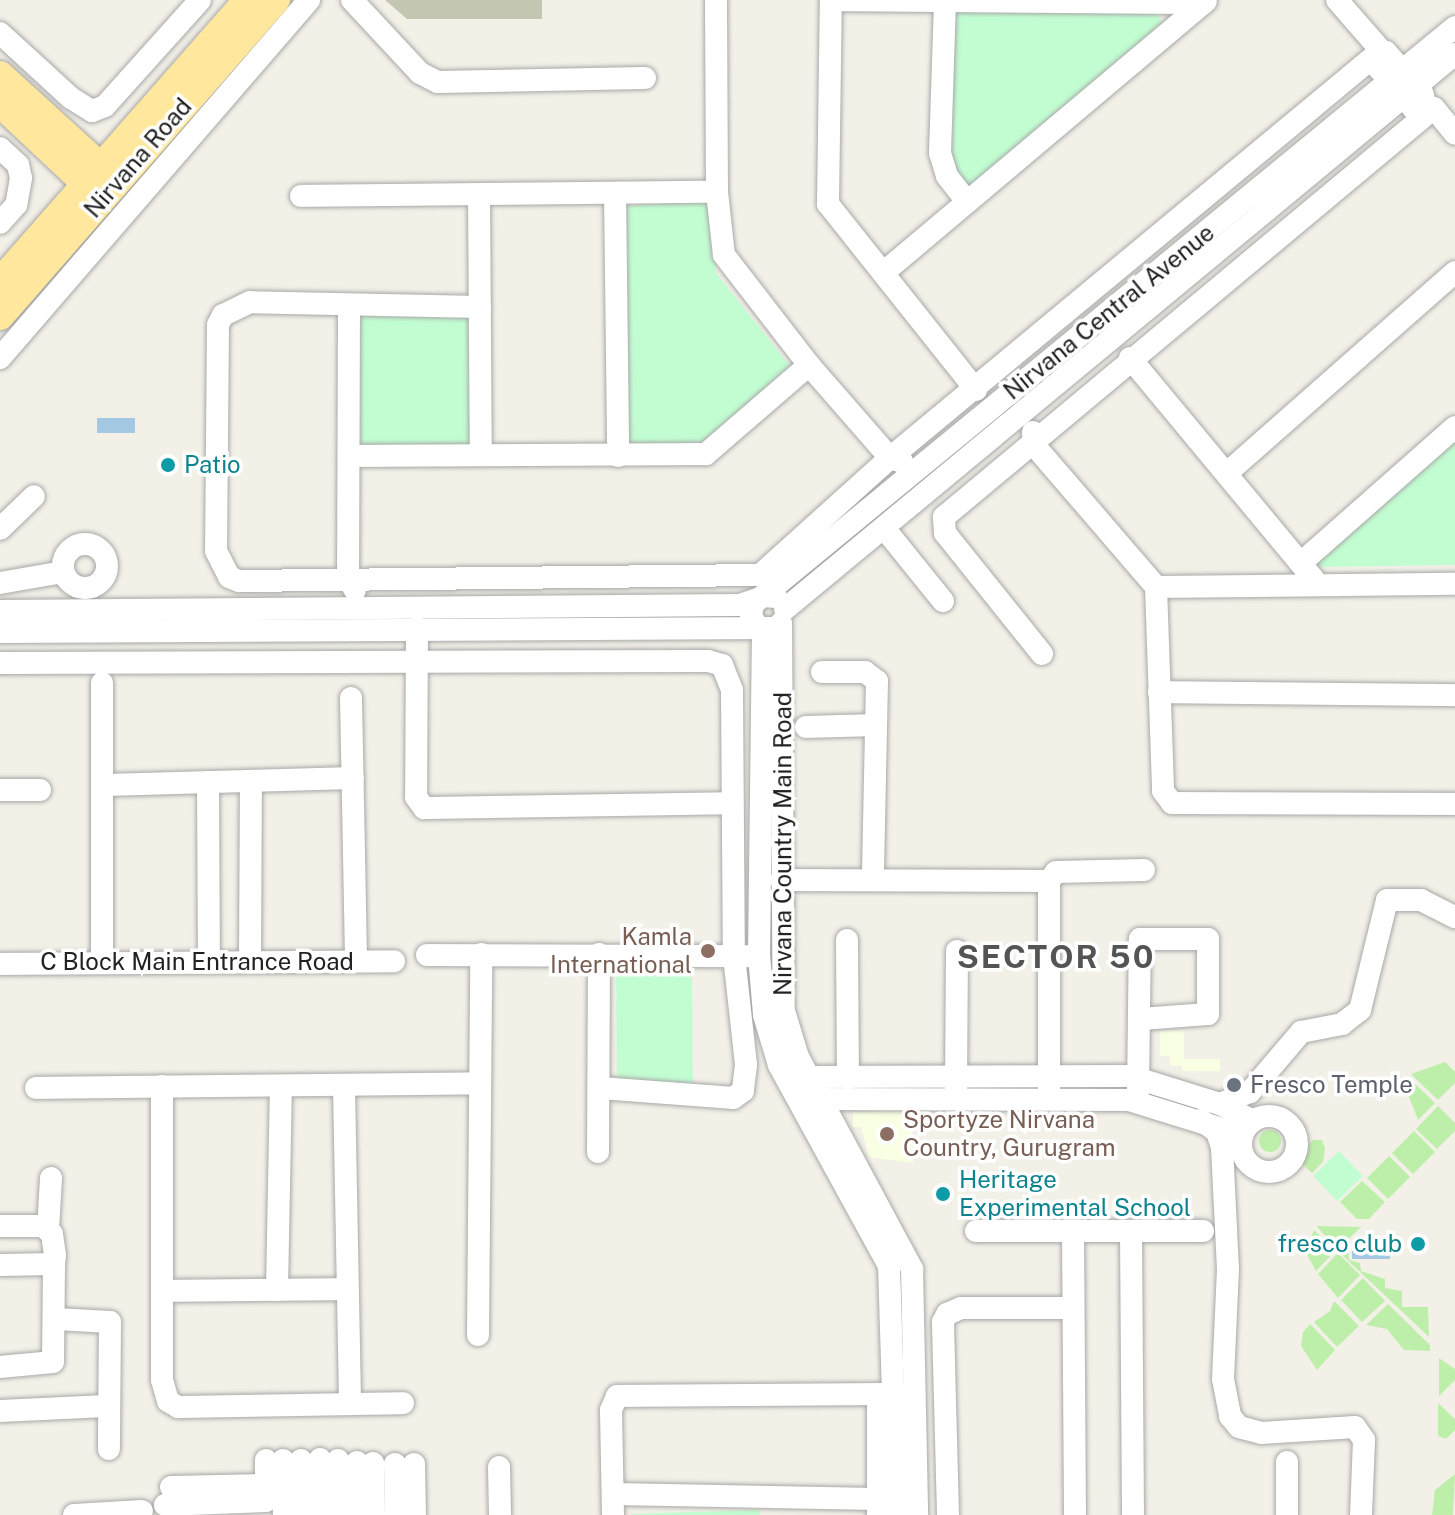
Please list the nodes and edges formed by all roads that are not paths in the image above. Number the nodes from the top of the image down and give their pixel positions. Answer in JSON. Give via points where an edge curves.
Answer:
{"nodes":[{"id":1,"x":199,"y":0,"type":"edge"},
{"id":2,"x":248,"y":0,"type":"edge"},
{"id":3,"x":276,"y":0,"type":"edge"},
{"id":4,"x":309,"y":0,"type":"edge"},
{"id":5,"x":352,"y":0,"type":"edge"},
{"id":6,"x":716,"y":0,"type":"edge"},
{"id":7,"x":1337,"y":0,"type":"edge"},
{"id":8,"x":945,"y":2,"type":"junction"},
{"id":9,"x":1205,"y":2,"type":"edge"},
{"id":10,"x":1455,"y":27,"type":"edge"},
{"id":11,"x":0,"y":33,"type":"edge"},
{"id":12,"x":1377,"y":54,"type":"junction"},
{"id":13,"x":1455,"y":54,"type":"edge"},
{"id":14,"x":0,"y":75,"type":"edge"},
{"id":15,"x":645,"y":78,"type":"dead end"},
{"id":16,"x":1403,"y":84,"type":"junction"},
{"id":17,"x":0,"y":103,"type":"edge"},
{"id":18,"x":1428,"y":113,"type":"junction"},
{"id":19,"x":1455,"y":134,"type":"edge"},
{"id":20,"x":0,"y":148,"type":"edge"},
{"id":21,"x":101,"y":183,"type":"junction"},
{"id":22,"x":717,"y":192,"type":"junction"},
{"id":23,"x":615,"y":193,"type":"junction"},
{"id":24,"x":479,"y":194,"type":"junction"},
{"id":25,"x":301,"y":196,"type":"dead end"},
{"id":26,"x":967,"y":202,"type":"junction"},
{"id":27,"x":0,"y":223,"type":"edge"},
{"id":28,"x":1455,"y":272,"type":"edge"},
{"id":29,"x":883,"y":273,"type":"junction"},
{"id":30,"x":0,"y":282,"type":"edge"},
{"id":31,"x":349,"y":305,"type":"junction"},
{"id":32,"x":480,"y":307,"type":"junction"},
{"id":33,"x":0,"y":316,"type":"edge"},
{"id":34,"x":0,"y":358,"type":"edge"},
{"id":35,"x":1130,"y":358,"type":"junction"},
{"id":36,"x":809,"y":365,"type":"junction"},
{"id":37,"x":976,"y":390,"type":"junction"},
{"id":38,"x":1006,"y":412,"type":"junction"},
{"id":39,"x":1455,"y":427,"type":"edge"},
{"id":40,"x":1034,"y":445,"type":"junction"},
{"id":41,"x":481,"y":455,"type":"junction"},
{"id":42,"x":350,"y":456,"type":"junction"},
{"id":43,"x":618,"y":456,"type":"junction"},
{"id":44,"x":890,"y":458,"type":"junction"},
{"id":45,"x":1227,"y":473,"type":"junction"},
{"id":46,"x":906,"y":480,"type":"junction"},
{"id":47,"x":34,"y":496,"type":"dead end"},
{"id":48,"x":884,"y":528,"type":"junction"},
{"id":49,"x":0,"y":529,"type":"edge"},
{"id":50,"x":1302,"y":562,"type":"junction"},
{"id":51,"x":348,"y":579,"type":"junction"},
{"id":52,"x":0,"y":583,"type":"edge"},
{"id":53,"x":1317,"y":583,"type":"junction"},
{"id":54,"x":1455,"y":584,"type":"edge"},
{"id":55,"x":1156,"y":587,"type":"junction"},
{"id":56,"x":760,"y":598,"type":"junction"},
{"id":57,"x":943,"y":601,"type":"dead end"},
{"id":58,"x":84,"y":610,"type":"junction"},
{"id":59,"x":0,"y":611,"type":"edge"},
{"id":60,"x":346,"y":618,"type":"junction"},
{"id":61,"x":772,"y":622,"type":"junction"},
{"id":62,"x":417,"y":628,"type":"junction"},
{"id":63,"x":446,"y":628,"type":"junction"},
{"id":64,"x":0,"y":632,"type":"edge"},
{"id":65,"x":1042,"y":654,"type":"dead end"},
{"id":66,"x":0,"y":663,"type":"edge"},
{"id":67,"x":445,"y":663,"type":"junction"},
{"id":68,"x":417,"y":664,"type":"junction"},
{"id":69,"x":822,"y":672,"type":"dead end"},
{"id":70,"x":102,"y":683,"type":"dead end"},
{"id":71,"x":1159,"y":692,"type":"junction"},
{"id":72,"x":1455,"y":695,"type":"edge"},
{"id":73,"x":351,"y":698,"type":"dead end"},
{"id":74,"x":876,"y":725,"type":"junction"},
{"id":75,"x":806,"y":727,"type":"dead end"},
{"id":76,"x":353,"y":778,"type":"junction"},
{"id":77,"x":251,"y":781,"type":"junction"},
{"id":78,"x":208,"y":782,"type":"junction"},
{"id":79,"x":106,"y":785,"type":"junction"},
{"id":80,"x":0,"y":790,"type":"edge"},
{"id":81,"x":40,"y":790,"type":"dead end"},
{"id":82,"x":732,"y":803,"type":"junction"},
{"id":83,"x":1455,"y":804,"type":"edge"},
{"id":84,"x":1144,"y":870,"type":"dead end"},
{"id":85,"x":781,"y":880,"type":"junction"},
{"id":86,"x":873,"y":880,"type":"junction"},
{"id":87,"x":1049,"y":881,"type":"junction"},
{"id":88,"x":1455,"y":917,"type":"edge"},
{"id":89,"x":847,"y":940,"type":"dead end"},
{"id":90,"x":735,"y":948,"type":"junction"},
{"id":91,"x":767,"y":949,"type":"junction"},
{"id":92,"x":957,"y":951,"type":"dead end"},
{"id":93,"x":481,"y":954,"type":"junction"},
{"id":94,"x":599,"y":954,"type":"junction"},
{"id":95,"x":427,"y":955,"type":"dead end"},
{"id":96,"x":209,"y":961,"type":"junction"},
{"id":97,"x":250,"y":961,"type":"junction"},
{"id":98,"x":356,"y":961,"type":"junction"},
{"id":99,"x":394,"y":961,"type":"dead end"},
{"id":100,"x":102,"y":962,"type":"junction"},
{"id":101,"x":0,"y":964,"type":"edge"},
{"id":102,"x":1140,"y":1019,"type":"junction"},
{"id":103,"x":1049,"y":1076,"type":"junction"},
{"id":104,"x":809,"y":1077,"type":"junction"},
{"id":105,"x":848,"y":1078,"type":"junction"},
{"id":106,"x":1141,"y":1078,"type":"junction"},
{"id":107,"x":479,"y":1083,"type":"junction"},
{"id":108,"x":162,"y":1086,"type":"junction"},
{"id":109,"x":344,"y":1087,"type":"junction"},
{"id":110,"x":36,"y":1088,"type":"dead end"},
{"id":111,"x":281,"y":1088,"type":"junction"},
{"id":112,"x":601,"y":1088,"type":"junction"},
{"id":113,"x":956,"y":1088,"type":"junction"},
{"id":114,"x":820,"y":1099,"type":"junction"},
{"id":115,"x":1049,"y":1099,"type":"junction"},
{"id":116,"x":1135,"y":1101,"type":"junction"},
{"id":117,"x":1220,"y":1104,"type":"junction"},
{"id":118,"x":1201,"y":1120,"type":"junction"},
{"id":119,"x":598,"y":1152,"type":"dead end"},
{"id":120,"x":51,"y":1178,"type":"dead end"},
{"id":121,"x":0,"y":1226,"type":"edge"},
{"id":122,"x":48,"y":1229,"type":"junction"},
{"id":123,"x":976,"y":1231,"type":"dead end"},
{"id":124,"x":1073,"y":1231,"type":"junction"},
{"id":125,"x":1131,"y":1231,"type":"junction"},
{"id":126,"x":1203,"y":1231,"type":"dead end"},
{"id":127,"x":54,"y":1264,"type":"junction"},
{"id":128,"x":0,"y":1265,"type":"edge"},
{"id":129,"x":347,"y":1289,"type":"junction"},
{"id":130,"x":277,"y":1290,"type":"junction"},
{"id":131,"x":162,"y":1291,"type":"junction"},
{"id":132,"x":1073,"y":1308,"type":"junction"},
{"id":133,"x":56,"y":1319,"type":"junction"},
{"id":134,"x":478,"y":1335,"type":"dead end"},
{"id":135,"x":0,"y":1367,"type":"edge"},
{"id":136,"x":897,"y":1395,"type":"junction"},
{"id":137,"x":403,"y":1403,"type":"dead end"},
{"id":138,"x":350,"y":1404,"type":"junction"},
{"id":139,"x":106,"y":1406,"type":"junction"},
{"id":140,"x":0,"y":1411,"type":"edge"},
{"id":141,"x":109,"y":1449,"type":"dead end"},
{"id":142,"x":338,"y":1461,"type":"junction"},
{"id":143,"x":1287,"y":1462,"type":"dead end"},
{"id":144,"x":499,"y":1467,"type":"dead end"},
{"id":145,"x":168,"y":1496,"type":"dead end"},
{"id":146,"x":271,"y":1504,"type":"edge"},
{"id":147,"x":613,"y":1504,"type":"edge"},
{"id":148,"x":769,"y":1506,"type":"edge"},
{"id":149,"x":878,"y":1507,"type":"edge"},
{"id":150,"x":142,"y":1511,"type":"dead end"},
{"id":151,"x":74,"y":1515,"type":"edge"},
{"id":152,"x":302,"y":1515,"type":"edge"},
{"id":153,"x":320,"y":1515,"type":"edge"},
{"id":154,"x":338,"y":1515,"type":"edge"},
{"id":155,"x":358,"y":1515,"type":"edge"},
{"id":156,"x":374,"y":1515,"type":"edge"},
{"id":157,"x":396,"y":1515,"type":"edge"},
{"id":158,"x":415,"y":1515,"type":"edge"},
{"id":159,"x":500,"y":1515,"type":"edge"},
{"id":160,"x":897,"y":1515,"type":"edge"},
{"id":161,"x":917,"y":1515,"type":"edge"},
{"id":162,"x":948,"y":1515,"type":"edge"},
{"id":163,"x":1075,"y":1515,"type":"edge"},
{"id":164,"x":1133,"y":1515,"type":"edge"},
{"id":165,"x":1287,"y":1515,"type":"edge"},
{"id":166,"x":1361,"y":1515,"type":"edge"}],
"edges":[{"from":1,"to":11,"type":"street","via":[[105,106],[92,111]]},
{"from":2,"to":21,"type":"main road","name":"Nirvana Road"},
{"from":3,"to":21,"type":"main road","name":"Nirvana Road"},
{"from":4,"to":34,"type":"street"},
{"from":5,"to":15,"type":"street","via":[[420,73],[438,82]]},
{"from":6,"to":22,"type":"street"},
{"from":7,"to":12,"type":"street","via":[[1378,47]]},
{"from":8,"to":9,"type":"street"},
{"from":8,"to":26,"type":"street","via":[[940,153],[947,176]]},
{"from":8,"to":29,"type":"street","via":[[831,0],[828,204]]},
{"from":9,"to":26,"type":"street"},
{"from":10,"to":16,"type":"street","name":"Nirvana Central Avenue"},
{"from":12,"to":16,"type":"street","via":[[1386,52]]},
{"from":12,"to":37,"type":"street"},
{"from":13,"to":16,"type":"street","name":"Nirvana Central Avenue"},
{"from":14,"to":21,"type":"main road"},
{"from":16,"to":18,"type":"street","via":[[1414,109]]},
{"from":16,"to":38,"type":"street","name":"Nirvana Central Avenue"},
{"from":17,"to":21,"type":"main road"},
{"from":18,"to":19,"type":"street","via":[[1434,108]]},
{"from":18,"to":35,"type":"street"},
{"from":20,"to":27,"type":"street","via":[[18,165],[21,178],[16,205]]},
{"from":21,"to":30,"type":"main road","name":"Nirvana Road"},
{"from":21,"to":33,"type":"main road","name":"Nirvana Road"},
{"from":22,"to":23,"type":"street"},
{"from":22,"to":36,"type":"street","via":[[724,255]]},
{"from":23,"to":24,"type":"street"},
{"from":23,"to":43,"type":"street"},
{"from":24,"to":25,"type":"street"},
{"from":24,"to":32,"type":"street"},
{"from":26,"to":29,"type":"street"},
{"from":28,"to":45,"type":"street"},
{"from":29,"to":37,"type":"street"},
{"from":31,"to":32,"type":"street"},
{"from":31,"to":42,"type":"street"},
{"from":31,"to":51,"type":"street","via":[[250,302],[223,315],[218,325],[216,536],[220,567],[239,581]]},
{"from":32,"to":41,"type":"street"},
{"from":35,"to":40,"type":"street"},
{"from":35,"to":45,"type":"street"},
{"from":36,"to":43,"type":"street","via":[[706,454]]},
{"from":36,"to":44,"type":"street"},
{"from":37,"to":44,"type":"street"},
{"from":38,"to":40,"type":"street","via":[[1034,434]]},
{"from":38,"to":46,"type":"street","name":"Nirvana Central Avenue"},
{"from":38,"to":48,"type":"street","name":"Nirvana Central Avenue"},
{"from":39,"to":50,"type":"street"},
{"from":40,"to":55,"type":"street"},
{"from":40,"to":65,"type":"street","via":[[944,517],[943,525]]},
{"from":41,"to":42,"type":"street"},
{"from":41,"to":43,"type":"street"},
{"from":42,"to":51,"type":"street"},
{"from":44,"to":46,"type":"street","via":[[887,469]]},
{"from":44,"to":51,"type":"street","via":[[760,575]]},
{"from":45,"to":50,"type":"street"},
{"from":46,"to":56,"type":"street","name":"Nirvana Central Avenue"},
{"from":47,"to":49,"type":"street"},
{"from":48,"to":57,"type":"street"},
{"from":48,"to":61,"type":"street","name":"Nirvana Central Avenue"},
{"from":50,"to":53,"type":"street"},
{"from":51,"to":60,"type":"street","via":[[338,587]]},
{"from":52,"to":58,"type":"street","via":[[79,582]]},
{"from":53,"to":54,"type":"street"},
{"from":53,"to":55,"type":"street"},
{"from":55,"to":71,"type":"street"},
{"from":56,"to":60,"type":"street","via":[[740,605]]},
{"from":56,"to":61,"type":"street","via":[[775,597]]},
{"from":56,"to":61,"type":"street","via":[[751,616]]},
{"from":58,"to":59,"type":"street"},
{"from":58,"to":60,"type":"street"},
{"from":60,"to":62,"type":"street"},
{"from":60,"to":64,"type":"street"},
{"from":61,"to":63,"type":"street"},
{"from":61,"to":85,"type":"street","name":"Nirvana Country Main Road"},
{"from":61,"to":91,"type":"street","name":"Nirvana Country Main Road"},
{"from":62,"to":63,"type":"street"},
{"from":62,"to":68,"type":"street"},
{"from":63,"to":67,"type":"street"},
{"from":66,"to":68,"type":"street"},
{"from":67,"to":68,"type":"street"},
{"from":67,"to":82,"type":"street","via":[[722,665],[732,690]]},
{"from":68,"to":82,"type":"street","via":[[416,797],[424,808]]},
{"from":69,"to":74,"type":"street","via":[[873,675]]},
{"from":70,"to":79,"type":"street"},
{"from":71,"to":72,"type":"street"},
{"from":71,"to":83,"type":"street","via":[[1163,791],[1172,803]]},
{"from":73,"to":76,"type":"street"},
{"from":74,"to":75,"type":"street"},
{"from":74,"to":86,"type":"street"},
{"from":76,"to":77,"type":"street"},
{"from":76,"to":98,"type":"street"},
{"from":77,"to":78,"type":"street"},
{"from":77,"to":97,"type":"street"},
{"from":78,"to":79,"type":"street"},
{"from":78,"to":96,"type":"street"},
{"from":79,"to":100,"type":"street"},
{"from":80,"to":81,"type":"street"},
{"from":82,"to":90,"type":"street"},
{"from":84,"to":87,"type":"street","via":[[1056,872]]},
{"from":85,"to":86,"type":"street"},
{"from":85,"to":91,"type":"street","name":"Nirvana Country Main Road"},
{"from":86,"to":87,"type":"street"},
{"from":87,"to":103,"type":"street"},
{"from":88,"to":117,"type":"street","via":[[1421,900],[1387,900],[1360,1010],[1342,1024],[1301,1032],[1250,1092]]},
{"from":89,"to":105,"type":"street"},
{"from":90,"to":91,"type":"street"},
{"from":90,"to":94,"type":"street"},
{"from":90,"to":112,"type":"street","via":[[746,1065],[738,1096]]},
{"from":91,"to":104,"type":"street","name":"Nirvana Country Main Road","via":[[787,1026]]},
{"from":91,"to":136,"type":"street","name":"Nirvana Country Main Road","via":[[764,1015],[779,1065],[889,1266]]},
{"from":92,"to":113,"type":"street"},
{"from":93,"to":94,"type":"street"},
{"from":93,"to":95,"type":"street"},
{"from":93,"to":107,"type":"street"},
{"from":94,"to":112,"type":"street"},
{"from":96,"to":97,"type":"street","name":"C Block Main Entrance Road"},
{"from":96,"to":100,"type":"street","name":"C Block Main Entrance Road"},
{"from":97,"to":98,"type":"street","name":"C Block Main Entrance Road"},
{"from":98,"to":99,"type":"street","name":"C Block Main Entrance Road"},
{"from":100,"to":101,"type":"street","name":"C Block Main Entrance Road"},
{"from":102,"to":102,"type":"street","via":[[1208,1014],[1208,939],[1140,939]]},
{"from":102,"to":106,"type":"street"},
{"from":103,"to":106,"type":"street"},
{"from":103,"to":113,"type":"street"},
{"from":103,"to":115,"type":"street"},
{"from":104,"to":105,"type":"street"},
{"from":104,"to":114,"type":"street","name":"Nirvana Country Main Road"},
{"from":105,"to":113,"type":"street"},
{"from":106,"to":116,"type":"street"},
{"from":106,"to":117,"type":"street"},
{"from":107,"to":109,"type":"street"},
{"from":107,"to":134,"type":"street"},
{"from":108,"to":110,"type":"street"},
{"from":108,"to":111,"type":"street"},
{"from":108,"to":131,"type":"street"},
{"from":109,"to":111,"type":"street"},
{"from":109,"to":129,"type":"street"},
{"from":111,"to":130,"type":"street"},
{"from":112,"to":119,"type":"street"},
{"from":113,"to":114,"type":"street"},
{"from":113,"to":115,"type":"street"},
{"from":114,"to":136,"type":"street","name":"Nirvana Country Main Road","via":[[908,1258],[915,1294]]},
{"from":115,"to":116,"type":"street"},
{"from":116,"to":118,"type":"street"},
{"from":117,"to":118,"type":"street","via":[[1247,1128]]},
{"from":118,"to":166,"type":"street","via":[[1217,1132],[1222,1147],[1228,1269],[1223,1379],[1230,1416],[1239,1427],[1261,1433],[1355,1427],[1364,1440]]},
{"from":120,"to":122,"type":"street"},
{"from":121,"to":122,"type":"street"},
{"from":122,"to":127,"type":"street"},
{"from":123,"to":124,"type":"street"},
{"from":124,"to":125,"type":"street"},
{"from":124,"to":132,"type":"street"},
{"from":125,"to":126,"type":"street"},
{"from":125,"to":164,"type":"street"},
{"from":127,"to":128,"type":"street"},
{"from":127,"to":133,"type":"street"},
{"from":129,"to":130,"type":"street"},
{"from":129,"to":138,"type":"street"},
{"from":130,"to":131,"type":"street"},
{"from":131,"to":138,"type":"street","via":[[162,1380],[168,1401],[178,1407]]},
{"from":132,"to":162,"type":"street","via":[[961,1308],[947,1314],[943,1322]]},
{"from":132,"to":163,"type":"street"},
{"from":133,"to":135,"type":"street","via":[[53,1362]]},
{"from":133,"to":139,"type":"street","via":[[110,1322],[111,1393]]},
{"from":136,"to":147,"type":"street","via":[[617,1396],[611,1410]]},
{"from":136,"to":149,"type":"street"},
{"from":136,"to":160,"type":"street","name":"Nirvana Country Main Road"},
{"from":136,"to":161,"type":"street","name":"Nirvana Country Main Road"},
{"from":137,"to":138,"type":"street"},
{"from":139,"to":140,"type":"street"},
{"from":139,"to":141,"type":"street"},
{"from":142,"to":146,"type":"street"},
{"from":142,"to":146,"type":"street"},
{"from":142,"to":152,"type":"street"},
{"from":142,"to":153,"type":"street"},
{"from":142,"to":154,"type":"street"},
{"from":142,"to":155,"type":"street"},
{"from":142,"to":156,"type":"street"},
{"from":142,"to":157,"type":"street"},
{"from":142,"to":158,"type":"street"},
{"from":143,"to":165,"type":"street"},
{"from":144,"to":159,"type":"street"},
{"from":145,"to":146,"type":"street"},
{"from":147,"to":148,"type":"street"},
{"from":148,"to":149,"type":"street"},
{"from":150,"to":151,"type":"street"}]}
